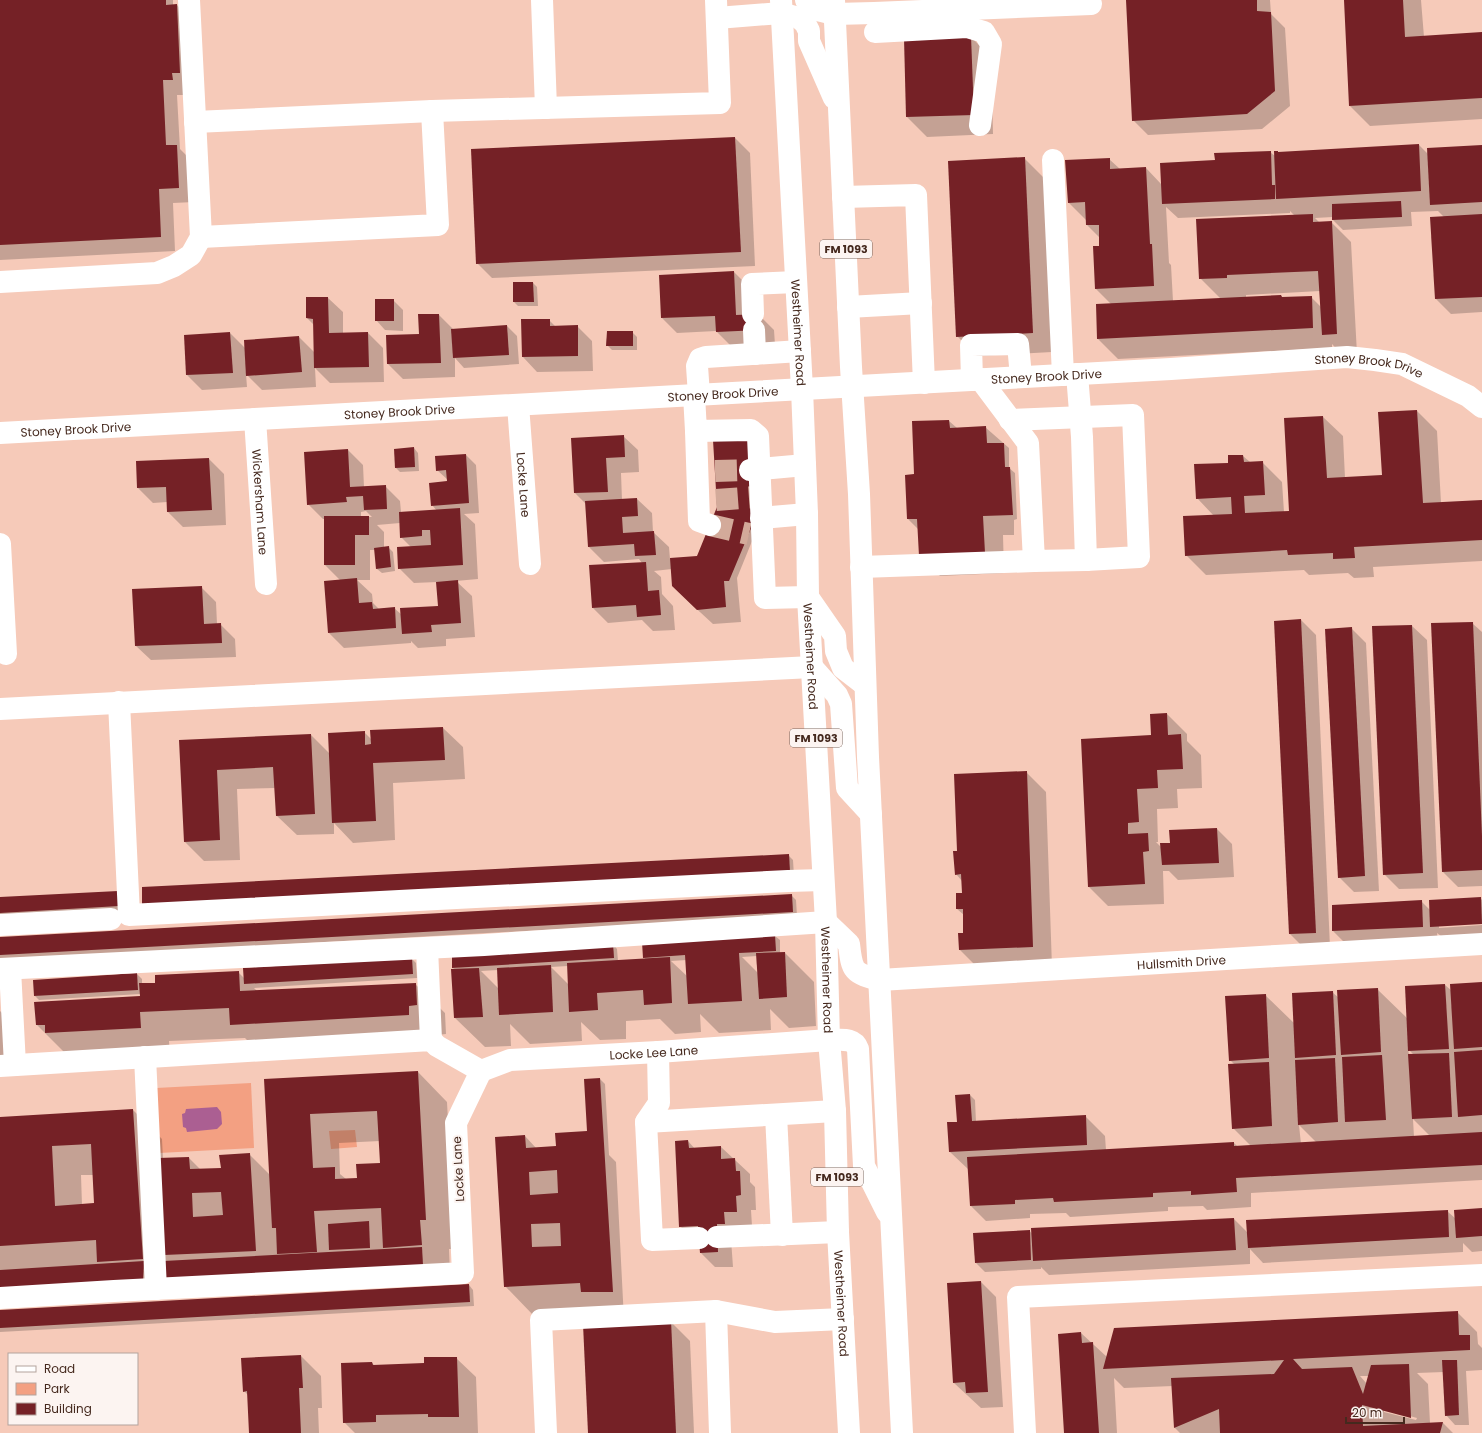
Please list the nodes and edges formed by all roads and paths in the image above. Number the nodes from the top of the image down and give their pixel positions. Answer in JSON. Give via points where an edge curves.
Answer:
{"nodes":[{"id":1,"x":189,"y":0,"type":"edge"},
{"id":2,"x":542,"y":0,"type":"edge"},
{"id":3,"x":806,"y":0,"type":"edge"},
{"id":4,"x":1091,"y":4,"type":"dead end"},
{"id":5,"x":781,"y":7,"type":"edge"},
{"id":6,"x":834,"y":7,"type":"edge"},
{"id":7,"x":993,"y":8,"type":"junction"},
{"id":8,"x":716,"y":9,"type":"edge"},
{"id":9,"x":875,"y":32,"type":"dead end"},
{"id":10,"x":991,"y":44,"type":"junction"},
{"id":11,"x":546,"y":108,"type":"junction"},
{"id":12,"x":432,"y":111,"type":"junction"},
{"id":13,"x":839,"y":111,"type":"junction"},
{"id":14,"x":195,"y":122,"type":"junction"},
{"id":15,"x":980,"y":125,"type":"dead end"},
{"id":16,"x":1053,"y":160,"type":"dead end"},
{"id":17,"x":843,"y":197,"type":"junction"},
{"id":18,"x":201,"y":237,"type":"junction"},
{"id":19,"x":0,"y":282,"type":"edge"},
{"id":20,"x":796,"y":282,"type":"junction"},
{"id":21,"x":921,"y":304,"type":"junction"},
{"id":22,"x":848,"y":307,"type":"junction"},
{"id":23,"x":800,"y":351,"type":"junction"},
{"id":24,"x":755,"y":354,"type":"junction"},
{"id":25,"x":1070,"y":375,"type":"junction"},
{"id":26,"x":1021,"y":377,"type":"junction"},
{"id":27,"x":976,"y":380,"type":"junction"},
{"id":28,"x":924,"y":383,"type":"junction"},
{"id":29,"x":852,"y":386,"type":"junction"},
{"id":30,"x":802,"y":389,"type":"junction"},
{"id":31,"x":696,"y":395,"type":"junction"},
{"id":32,"x":518,"y":405,"type":"junction"},
{"id":33,"x":1482,"y":407,"type":"edge"},
{"id":34,"x":1080,"y":417,"type":"junction"},
{"id":35,"x":255,"y":419,"type":"junction"},
{"id":36,"x":1010,"y":420,"type":"junction"},
{"id":37,"x":696,"y":431,"type":"junction"},
{"id":38,"x":0,"y":433,"type":"edge"},
{"id":39,"x":804,"y":465,"type":"junction"},
{"id":40,"x":755,"y":469,"type":"junction"},
{"id":41,"x":807,"y":514,"type":"junction"},
{"id":42,"x":758,"y":517,"type":"junction"},
{"id":43,"x":710,"y":525,"type":"tunnel mouth"},
{"id":44,"x":0,"y":544,"type":"edge"},
{"id":45,"x":1086,"y":560,"type":"junction"},
{"id":46,"x":1034,"y":561,"type":"junction"},
{"id":47,"x":530,"y":564,"type":"dead end"},
{"id":48,"x":861,"y":567,"type":"junction"},
{"id":49,"x":266,"y":584,"type":"dead end"},
{"id":50,"x":808,"y":596,"type":"junction"},
{"id":51,"x":6,"y":654,"type":"dead end"},
{"id":52,"x":812,"y":667,"type":"junction"},
{"id":53,"x":865,"y":685,"type":"junction"},
{"id":54,"x":119,"y":702,"type":"junction"},
{"id":55,"x":0,"y":708,"type":"edge"},
{"id":56,"x":871,"y":814,"type":"junction"},
{"id":57,"x":823,"y":880,"type":"junction"},
{"id":58,"x":111,"y":919,"type":"dead end"},
{"id":59,"x":826,"y":922,"type":"junction"},
{"id":60,"x":0,"y":925,"type":"edge"},
{"id":61,"x":1482,"y":944,"type":"edge"},
{"id":62,"x":427,"y":948,"type":"junction"},
{"id":63,"x":5,"y":969,"type":"edge"},
{"id":64,"x":880,"y":980,"type":"junction"},
{"id":65,"x":431,"y":1040,"type":"junction"},
{"id":66,"x":830,"y":1040,"type":"junction"},
{"id":67,"x":658,"y":1052,"type":"junction"},
{"id":68,"x":145,"y":1057,"type":"junction"},
{"id":69,"x":7,"y":1066,"type":"edge"},
{"id":70,"x":481,"y":1071,"type":"junction"},
{"id":71,"x":835,"y":1112,"type":"junction"},
{"id":72,"x":776,"y":1115,"type":"junction"},
{"id":73,"x":646,"y":1122,"type":"junction"},
{"id":74,"x":891,"y":1221,"type":"junction"},
{"id":75,"x":838,"y":1232,"type":"junction"},
{"id":76,"x":782,"y":1235,"type":"junction"},
{"id":77,"x":1482,"y":1275,"type":"edge"},
{"id":78,"x":156,"y":1289,"type":"junction"},
{"id":79,"x":0,"y":1298,"type":"edge"},
{"id":80,"x":716,"y":1311,"type":"junction"},
{"id":81,"x":843,"y":1319,"type":"junction"},
{"id":82,"x":546,"y":1433,"type":"edge"},
{"id":83,"x":720,"y":1433,"type":"edge"},
{"id":84,"x":849,"y":1433,"type":"edge"},
{"id":85,"x":902,"y":1433,"type":"edge"},
{"id":86,"x":1025,"y":1433,"type":"edge"}],
"edges":[{"from":1,"to":14,"type":"main road"},
{"from":2,"to":11,"type":"main road"},
{"from":3,"to":6,"type":"main road","via":[[817,10]]},
{"from":4,"to":7,"type":"main road"},
{"from":5,"to":8,"type":"main road"},
{"from":5,"to":13,"type":"main road","via":[[805,23]]},
{"from":5,"to":20,"type":"main road","name":"Westheimer Road","number":"FM 1093"},
{"from":6,"to":7,"type":"main road","via":[[874,14]]},
{"from":6,"to":13,"type":"main road","number":"FM 1093"},
{"from":7,"to":10,"type":"main road"},
{"from":8,"to":11,"type":"main road","via":[[720,104]]},
{"from":9,"to":10,"type":"main road","via":[[967,27],[984,32]]},
{"from":10,"to":15,"type":"main road"},
{"from":11,"to":12,"type":"main road"},
{"from":12,"to":14,"type":"main road"},
{"from":12,"to":18,"type":"main road","via":[[438,225]]},
{"from":13,"to":17,"type":"main road","number":"FM 1093"},
{"from":14,"to":18,"type":"main road"},
{"from":16,"to":25,"type":"main road"},
{"from":17,"to":21,"type":"main road","via":[[916,195]]},
{"from":17,"to":22,"type":"main road","number":"FM 1093"},
{"from":18,"to":19,"type":"main road","via":[[191,255],[157,273]]},
{"from":20,"to":23,"type":"main road","name":"Westheimer Road","number":"FM 1093"},
{"from":20,"to":24,"type":"main road","via":[[752,284]]},
{"from":21,"to":22,"type":"main road"},
{"from":21,"to":28,"type":"main road"},
{"from":22,"to":29,"type":"main road","number":"FM 1093"},
{"from":23,"to":24,"type":"main road"},
{"from":23,"to":30,"type":"main road","name":"Westheimer Road","number":"FM 1093"},
{"from":24,"to":31,"type":"main road","via":[[700,359],[697,366]]},
{"from":25,"to":26,"type":"main road","name":"Stoney Brook Drive"},
{"from":25,"to":33,"type":"main road","name":"Stoney Brook Drive","via":[[1354,358],[1402,364],[1468,396]]},
{"from":25,"to":34,"type":"main road"},
{"from":26,"to":27,"type":"main road","name":"Stoney Brook Drive"},
{"from":26,"to":27,"type":"main road","via":[[1018,344],[971,346]]},
{"from":27,"to":28,"type":"main road","name":"Stoney Brook Drive"},
{"from":27,"to":36,"type":"main road"},
{"from":28,"to":29,"type":"main road","name":"Stoney Brook Drive"},
{"from":29,"to":30,"type":"main road","name":"Stoney Brook Drive"},
{"from":29,"to":48,"type":"main road","number":"FM 1093"},
{"from":30,"to":31,"type":"main road","name":"Stoney Brook Drive"},
{"from":30,"to":39,"type":"main road","name":"Westheimer Road","number":"FM 1093"},
{"from":31,"to":32,"type":"main road","name":"Stoney Brook Drive"},
{"from":31,"to":37,"type":"main road"},
{"from":32,"to":35,"type":"main road","name":"Stoney Brook Drive"},
{"from":32,"to":47,"type":"main road","name":"Locke Lane"},
{"from":34,"to":36,"type":"main road"},
{"from":34,"to":45,"type":"main road"},
{"from":34,"to":45,"type":"main road","via":[[1133,414],[1139,557]]},
{"from":35,"to":38,"type":"main road","name":"Stoney Brook Drive"},
{"from":35,"to":49,"type":"main road","name":"Wickersham Lane"},
{"from":36,"to":46,"type":"main road","via":[[1028,443]]},
{"from":37,"to":40,"type":"main road","via":[[751,430],[758,436]]},
{"from":37,"to":43,"type":"main road","via":[[706,471],[707,500],[699,521]]},
{"from":39,"to":40,"type":"main road"},
{"from":39,"to":41,"type":"main road","name":"Westheimer Road","number":"FM 1093"},
{"from":40,"to":42,"type":"main road"},
{"from":41,"to":42,"type":"main road"},
{"from":41,"to":50,"type":"main road","name":"Westheimer Road","number":"FM 1093"},
{"from":42,"to":50,"type":"main road","via":[[765,598]]},
{"from":44,"to":51,"type":"main road"},
{"from":45,"to":46,"type":"main road"},
{"from":46,"to":48,"type":"main road"},
{"from":48,"to":53,"type":"main road","number":"FM 1093"},
{"from":50,"to":52,"type":"main road","name":"Westheimer Road","number":"FM 1093"},
{"from":50,"to":53,"type":"main road","via":[[835,636],[836,651],[843,668]]},
{"from":52,"to":54,"type":"main road"},
{"from":52,"to":56,"type":"main road","via":[[837,695],[841,704],[846,788]]},
{"from":52,"to":57,"type":"main road","name":"Westheimer Road","number":"FM 1093"},
{"from":53,"to":56,"type":"main road","number":"FM 1093"},
{"from":54,"to":55,"type":"main road"},
{"from":54,"to":57,"type":"main road","via":[[129,915]]},
{"from":56,"to":64,"type":"main road","number":"FM 1093"},
{"from":57,"to":59,"type":"main road","name":"Westheimer Road","number":"FM 1093"},
{"from":58,"to":60,"type":"main road"},
{"from":59,"to":62,"type":"main road"},
{"from":59,"to":64,"type":"main road","name":"Hullsmith Drive","via":[[849,944],[851,964],[860,975]]},
{"from":59,"to":66,"type":"main road","name":"Westheimer Road","number":"FM 1093"},
{"from":61,"to":64,"type":"main road","name":"Hullsmith Drive"},
{"from":62,"to":63,"type":"main road"},
{"from":62,"to":65,"type":"main road"},
{"from":63,"to":69,"type":"main road"},
{"from":64,"to":74,"type":"main road","number":"FM 1093"},
{"from":65,"to":68,"type":"main road"},
{"from":65,"to":70,"type":"main road"},
{"from":66,"to":67,"type":"main road","name":"Locke Lee Lane"},
{"from":66,"to":71,"type":"main road","name":"Westheimer Road","number":"FM 1093"},
{"from":66,"to":74,"type":"main road","name":"Locke Lee Lane","via":[[852,1040],[858,1049],[864,1166]]},
{"from":67,"to":70,"type":"main road","name":"Locke Lee Lane","via":[[510,1060]]},
{"from":67,"to":73,"type":"main road","via":[[659,1104]]},
{"from":68,"to":69,"type":"main road"},
{"from":68,"to":78,"type":"main road"},
{"from":70,"to":78,"type":"main road","name":"Locke Lane","via":[[456,1123],[463,1273]]},
{"from":71,"to":72,"type":"main road"},
{"from":71,"to":75,"type":"main road","name":"Westheimer Road","number":"FM 1093"},
{"from":72,"to":73,"type":"main road"},
{"from":72,"to":76,"type":"main road"},
{"from":73,"to":76,"type":"main road","via":[[652,1240]]},
{"from":74,"to":85,"type":"main road","number":"FM 1093"},
{"from":75,"to":76,"type":"main road"},
{"from":75,"to":81,"type":"main road","name":"Westheimer Road","number":"FM 1093"},
{"from":77,"to":86,"type":"main road","via":[[1018,1297]]},
{"from":78,"to":79,"type":"main road"},
{"from":80,"to":81,"type":"main road","via":[[775,1322]]},
{"from":80,"to":82,"type":"main road","via":[[541,1320]]},
{"from":80,"to":83,"type":"main road"},
{"from":81,"to":84,"type":"main road","name":"Westheimer Road","number":"FM 1093"}]}
